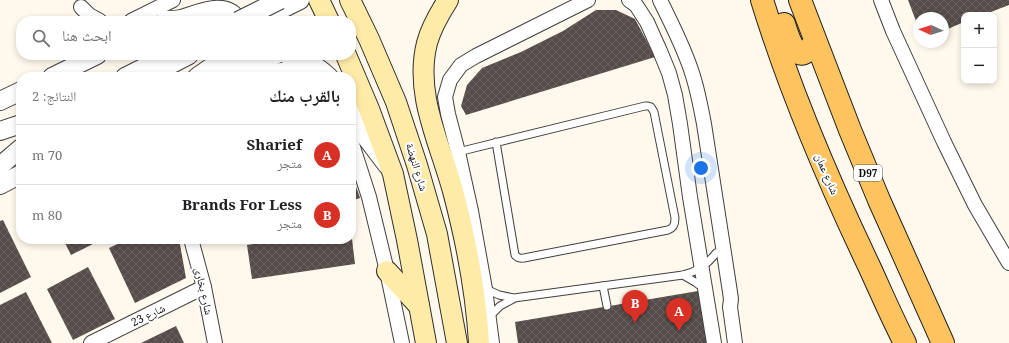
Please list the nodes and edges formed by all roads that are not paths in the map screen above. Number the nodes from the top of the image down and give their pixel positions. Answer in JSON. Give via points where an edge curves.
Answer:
{"nodes":[{"id":1,"x":173,"y":0,"type":"edge"},
{"id":2,"x":202,"y":0,"type":"edge"},
{"id":3,"x":280,"y":0,"type":"edge"},
{"id":4,"x":300,"y":0,"type":"edge"},
{"id":5,"x":319,"y":0,"type":"edge"},
{"id":6,"x":350,"y":0,"type":"edge"},
{"id":7,"x":448,"y":0,"type":"edge"},
{"id":8,"x":588,"y":0,"type":"edge"},
{"id":9,"x":629,"y":0,"type":"edge"},
{"id":10,"x":650,"y":0,"type":"edge"},
{"id":11,"x":660,"y":0,"type":"edge"},
{"id":12,"x":762,"y":0,"type":"edge"},
{"id":13,"x":776,"y":0,"type":"edge"},
{"id":14,"x":800,"y":0,"type":"edge"},
{"id":15,"x":881,"y":0,"type":"edge"},
{"id":16,"x":81,"y":9,"type":"edge"},
{"id":17,"x":91,"y":16,"type":"edge"},
{"id":18,"x":140,"y":16,"type":"edge"},
{"id":19,"x":173,"y":16,"type":"edge"},
{"id":20,"x":190,"y":16,"type":"edge"},
{"id":21,"x":234,"y":16,"type":"edge"},
{"id":22,"x":248,"y":16,"type":"edge"},
{"id":23,"x":268,"y":16,"type":"edge"},
{"id":24,"x":327,"y":16,"type":"edge"},
{"id":25,"x":815,"y":41,"type":"junction"},
{"id":26,"x":171,"y":60,"type":"edge"},
{"id":27,"x":174,"y":60,"type":"edge"},
{"id":28,"x":224,"y":60,"type":"edge"},
{"id":29,"x":256,"y":60,"type":"edge"},
{"id":30,"x":305,"y":60,"type":"edge"},
{"id":31,"x":348,"y":60,"type":"edge"},
{"id":32,"x":76,"y":61,"type":"edge"},
{"id":33,"x":60,"y":72,"type":"edge"},
{"id":34,"x":138,"y":72,"type":"edge"},
{"id":35,"x":154,"y":72,"type":"edge"},
{"id":36,"x":204,"y":72,"type":"edge"},
{"id":37,"x":225,"y":72,"type":"edge"},
{"id":38,"x":267,"y":72,"type":"edge"},
{"id":39,"x":298,"y":72,"type":"edge"},
{"id":40,"x":324,"y":72,"type":"edge"},
{"id":41,"x":353,"y":72,"type":"edge"},
{"id":42,"x":356,"y":78,"type":"edge"},
{"id":43,"x":16,"y":93,"type":"edge"},
{"id":44,"x":0,"y":101,"type":"edge"},
{"id":45,"x":356,"y":122,"type":"edge"},
{"id":46,"x":16,"y":126,"type":"edge"},
{"id":47,"x":0,"y":131,"type":"edge"},
{"id":48,"x":496,"y":142,"type":"junction"},
{"id":49,"x":16,"y":152,"type":"edge"},
{"id":50,"x":458,"y":152,"type":"junction"},
{"id":51,"x":356,"y":156,"type":"edge"},
{"id":52,"x":0,"y":166,"type":"edge"},
{"id":53,"x":393,"y":174,"type":"junction"},
{"id":54,"x":16,"y":177,"type":"edge"},
{"id":55,"x":0,"y":185,"type":"edge"},
{"id":56,"x":192,"y":244,"type":"edge"},
{"id":57,"x":716,"y":253,"type":"junction"},
{"id":58,"x":1009,"y":263,"type":"edge"},
{"id":59,"x":701,"y":268,"type":"junction"},
{"id":60,"x":387,"y":271,"type":"junction"},
{"id":61,"x":683,"y":276,"type":"junction"},
{"id":62,"x":603,"y":286,"type":"junction"},
{"id":63,"x":204,"y":287,"type":"junction"},
{"id":64,"x":485,"y":289,"type":"junction"},
{"id":65,"x":705,"y":291,"type":"junction"},
{"id":66,"x":514,"y":298,"type":"junction"},
{"id":67,"x":607,"y":306,"type":"dead end"},
{"id":68,"x":420,"y":307,"type":"junction"},
{"id":69,"x":730,"y":307,"type":"junction"},
{"id":70,"x":489,"y":317,"type":"junction"},
{"id":71,"x":932,"y":319,"type":"junction"},
{"id":72,"x":91,"y":343,"type":"edge"},
{"id":73,"x":215,"y":343,"type":"edge"},
{"id":74,"x":402,"y":343,"type":"edge"},
{"id":75,"x":426,"y":343,"type":"edge"},
{"id":76,"x":457,"y":343,"type":"edge"},
{"id":77,"x":479,"y":343,"type":"edge"},
{"id":78,"x":492,"y":343,"type":"edge"},
{"id":79,"x":714,"y":343,"type":"edge"},
{"id":80,"x":735,"y":343,"type":"edge"},
{"id":81,"x":905,"y":343,"type":"edge"},
{"id":82,"x":943,"y":343,"type":"edge"},
{"id":83,"x":955,"y":343,"type":"edge"}],
"edges":[{"from":1,"to":18,"type":"street"},
{"from":2,"to":19,"type":"street"},
{"from":3,"to":22,"type":"street","bridge":true},
{"from":4,"to":23,"type":"street"},
{"from":5,"to":24,"type":"main road"},
{"from":6,"to":76,"type":"main road","name":"شارع النهضة","via":[[396,102],[417,165],[437,234]]},
{"from":7,"to":77,"type":"main road","via":[[431,30],[427,44],[424,73],[426,98],[461,223],[474,291]]},
{"from":8,"to":50,"type":"street","via":[[461,65],[450,80],[445,97]]},
{"from":9,"to":59,"type":"street","via":[[636,5],[647,22],[669,73],[675,95]]},
{"from":10,"to":57,"type":"street","via":[[682,69],[689,93]]},
{"from":11,"to":69,"type":"street","via":[[685,52],[700,100],[730,292]]},
{"from":12,"to":81,"type":"main road","name":"شارع عمان","via":[[785,68],[821,159]]},
{"from":13,"to":25,"type":"main road","via":[[794,49],[805,53]]},
{"from":14,"to":25,"type":"main road","number":"D97"},
{"from":15,"to":58,"type":"street","via":[[944,142],[975,205]]},
{"from":16,"to":17,"type":"street"},
{"from":20,"to":21,"type":"street","via":[[222,9]]},
{"from":25,"to":71,"type":"main road","number":"D97","via":[[879,200]]},
{"from":26,"to":34,"type":"street"},
{"from":27,"to":35,"type":"street"},
{"from":28,"to":36,"type":"street"},
{"from":29,"to":37,"type":"street"},
{"from":30,"to":40,"type":"street"},
{"from":31,"to":41,"type":"main road"},
{"from":32,"to":33,"type":"street"},
{"from":38,"to":39,"type":"street"},
{"from":42,"to":53,"type":"main road"},
{"from":43,"to":44,"type":"street"},
{"from":45,"to":53,"type":"street"},
{"from":46,"to":47,"type":"street"},
{"from":48,"to":48,"type":"lane","via":[[651,106],[672,203],[674,226],[668,230],[524,258],[518,257],[515,255]]},
{"from":48,"to":50,"type":"lane"},
{"from":49,"to":52,"type":"street"},
{"from":50,"to":64,"type":"street"},
{"from":51,"to":60,"type":"street","via":[[370,197]]},
{"from":53,"to":68,"type":"main road"},
{"from":54,"to":55,"type":"street"},
{"from":56,"to":63,"type":"street","name":"شارع بخارى"},
{"from":57,"to":59,"type":"lane"},
{"from":57,"to":69,"type":"street","via":[[722,292]]},
{"from":59,"to":61,"type":"lane"},
{"from":59,"to":65,"type":"street"},
{"from":60,"to":68,"type":"main road"},
{"from":60,"to":74,"type":"street"},
{"from":61,"to":62,"type":"lane"},
{"from":61,"to":65,"type":"lane"},
{"from":62,"to":66,"type":"lane"},
{"from":62,"to":67,"type":"lane"},
{"from":63,"to":72,"type":"street","name":"شارع 23"},
{"from":63,"to":73,"type":"street","name":"شارع بخارى"},
{"from":64,"to":66,"type":"lane"},
{"from":64,"to":70,"type":"street"},
{"from":65,"to":79,"type":"street"},
{"from":66,"to":70,"type":"lane","via":[[500,306]]},
{"from":68,"to":75,"type":"main road"},
{"from":69,"to":80,"type":"street"},
{"from":70,"to":78,"type":"street"},
{"from":71,"to":82,"type":"main road","number":"D97"},
{"from":71,"to":83,"type":"main road","via":[[945,326]]}]}
